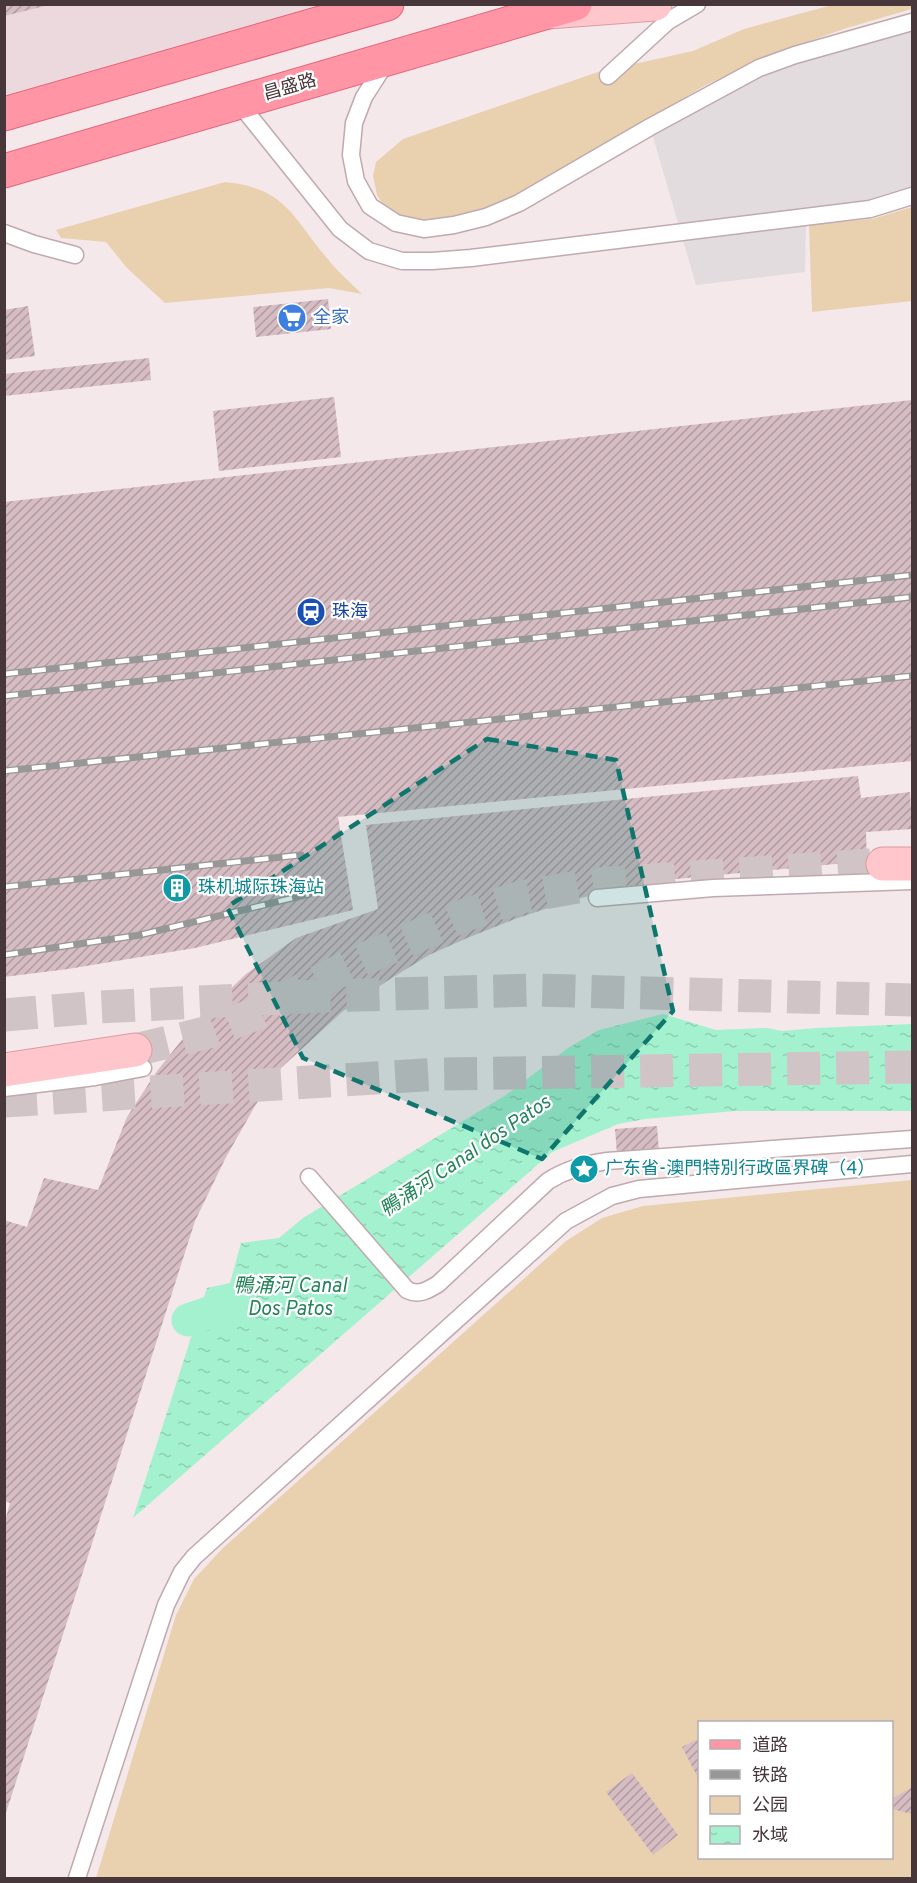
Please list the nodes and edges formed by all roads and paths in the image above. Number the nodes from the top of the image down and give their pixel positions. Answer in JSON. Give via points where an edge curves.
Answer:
{"nodes":[{"id":1,"x":387,"y":4,"type":"edge"},
{"id":2,"x":655,"y":4,"type":"edge"},
{"id":3,"x":697,"y":4,"type":"edge"},
{"id":4,"x":561,"y":8,"type":"edge"},
{"id":5,"x":912,"y":22,"type":"edge"},
{"id":6,"x":387,"y":60,"type":"junction"},
{"id":7,"x":608,"y":76,"type":"dead end"},
{"id":8,"x":239,"y":103,"type":"junction"},
{"id":9,"x":4,"y":114,"type":"edge"},
{"id":10,"x":4,"y":171,"type":"edge"},
{"id":11,"x":912,"y":196,"type":"edge"},
{"id":12,"x":4,"y":233,"type":"edge"},
{"id":13,"x":75,"y":255,"type":"dead end"},
{"id":14,"x":906,"y":867,"type":"edge"},
{"id":15,"x":597,"y":898,"type":"dead end"},
{"id":16,"x":139,"y":1059,"type":"joint"},
{"id":17,"x":4,"y":1070,"type":"edge"},
{"id":18,"x":4,"y":1088,"type":"edge"},
{"id":19,"x":912,"y":1139,"type":"edge"},
{"id":20,"x":912,"y":1164,"type":"edge"},
{"id":21,"x":309,"y":1177,"type":"dead end"},
{"id":22,"x":77,"y":1878,"type":"edge"}],
"edges":[{"from":1,"to":9,"type":"main road"},
{"from":2,"to":4,"type":"main road"},
{"from":3,"to":7,"type":"lane","via":[[668,21]]},
{"from":4,"to":6,"type":"main road","name":"昌盛路"},
{"from":5,"to":6,"type":"lane","via":[[759,68],[519,203],[486,217],[424,229],[396,224],[370,206],[356,181],[351,155],[354,123],[364,97]]},
{"from":6,"to":8,"type":"main road","name":"昌盛路"},
{"from":8,"to":10,"type":"main road","name":"昌盛路"},
{"from":8,"to":11,"type":"lane","via":[[340,229],[369,251],[402,261],[471,258],[870,209]]},
{"from":12,"to":13,"type":"lane"},
{"from":14,"to":15,"type":"lane"},
{"from":16,"to":17,"type":"main road"},
{"from":16,"to":18,"type":"lane","via":[[95,1077]]},
{"from":19,"to":21,"type":"lane","via":[[584,1164],[548,1182],[438,1284],[420,1293],[407,1290]]},
{"from":20,"to":22,"type":"lane","via":[[639,1189],[612,1196],[566,1221],[200,1551],[182,1572],[166,1605]]}]}
